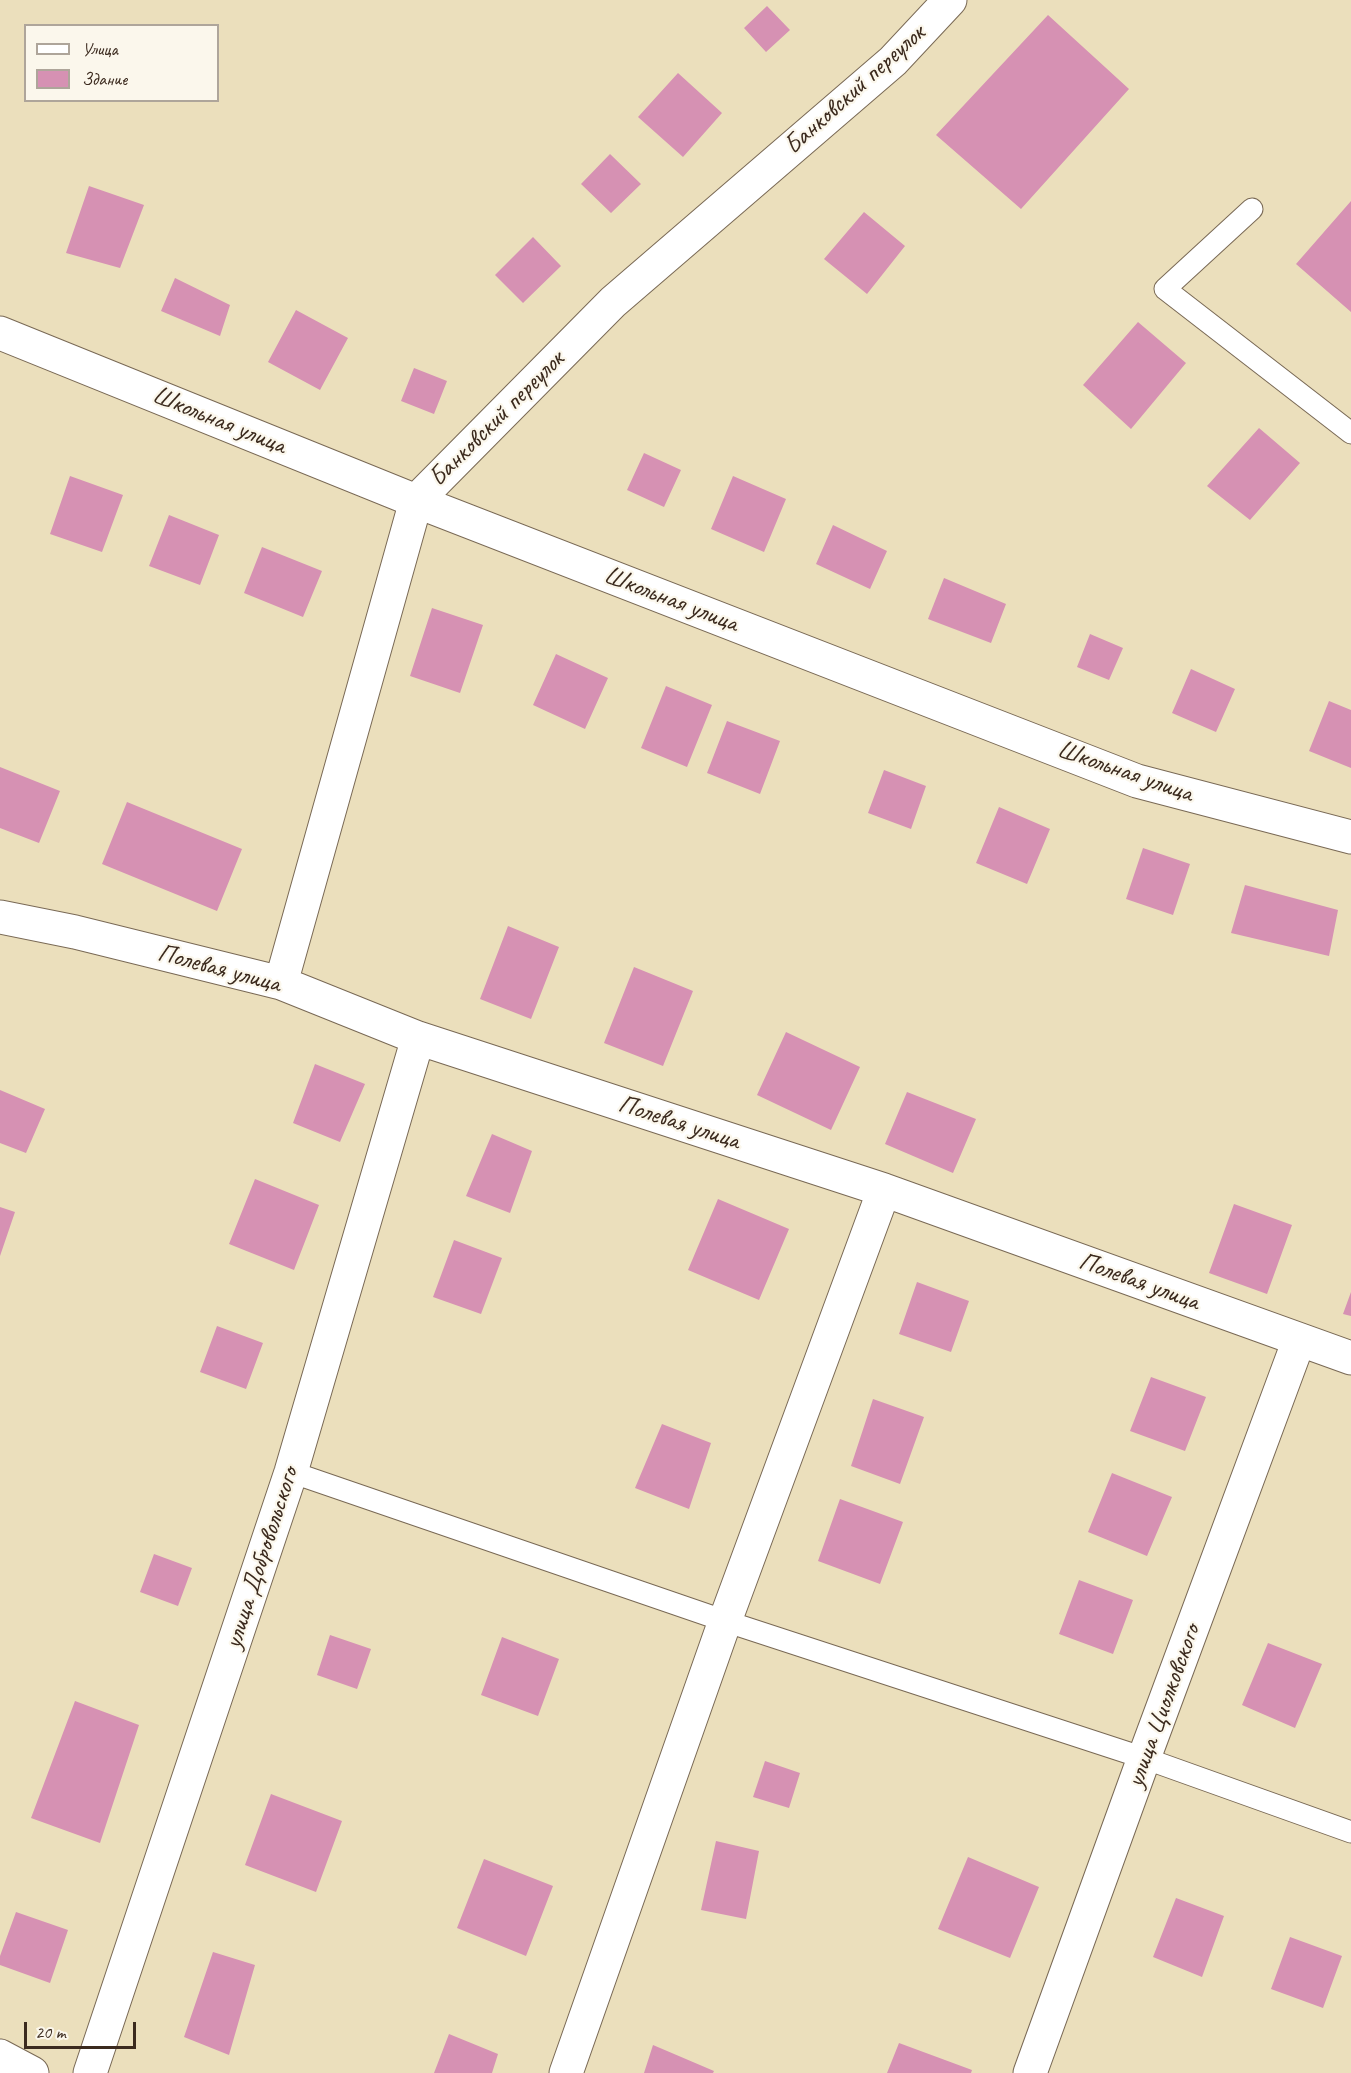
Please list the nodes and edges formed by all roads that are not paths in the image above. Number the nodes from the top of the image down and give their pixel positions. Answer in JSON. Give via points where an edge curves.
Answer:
{"nodes":[{"id":1,"x":950,"y":0,"type":"edge"},
{"id":2,"x":1252,"y":208,"type":"dead end"},
{"id":3,"x":0,"y":333,"type":"edge"},
{"id":4,"x":1351,"y":432,"type":"edge"},
{"id":5,"x":416,"y":501,"type":"junction"},
{"id":6,"x":1351,"y":837,"type":"edge"},
{"id":7,"x":0,"y":917,"type":"edge"},
{"id":8,"x":281,"y":983,"type":"junction"},
{"id":9,"x":418,"y":1038,"type":"junction"},
{"id":10,"x":884,"y":1190,"type":"junction"},
{"id":11,"x":1299,"y":1340,"type":"junction"},
{"id":12,"x":1351,"y":1358,"type":"edge"},
{"id":13,"x":291,"y":1473,"type":"junction"},
{"id":14,"x":726,"y":1621,"type":"junction"},
{"id":15,"x":1144,"y":1758,"type":"junction"},
{"id":16,"x":1351,"y":1833,"type":"edge"},
{"id":17,"x":0,"y":2056,"type":"edge"},
{"id":18,"x":32,"y":2073,"type":"edge"},
{"id":19,"x":90,"y":2073,"type":"edge"},
{"id":20,"x":566,"y":2073,"type":"edge"},
{"id":21,"x":1030,"y":2073,"type":"edge"}],
"edges":[{"from":1,"to":5,"type":"street","name":"Банковский переулок","via":[[893,61],[613,302]]},
{"from":2,"to":4,"type":"lane","via":[[1165,289]]},
{"from":3,"to":5,"type":"street","name":"Школьная улица"},
{"from":5,"to":6,"type":"street","name":"Школьная улица","via":[[1137,781]]},
{"from":5,"to":8,"type":"street","name":"Банковский переулок"},
{"from":7,"to":8,"type":"street","name":"Полевая улица"},
{"from":8,"to":9,"type":"street","name":"Полевая улица"},
{"from":9,"to":10,"type":"street","name":"Полевая улица"},
{"from":9,"to":13,"type":"street","name":"улица Добровольского"},
{"from":10,"to":11,"type":"street","name":"Полевая улица"},
{"from":10,"to":14,"type":"street"},
{"from":11,"to":12,"type":"street","name":"Полевая улица"},
{"from":11,"to":15,"type":"street","name":"улица Циолковского"},
{"from":13,"to":14,"type":"lane"},
{"from":13,"to":19,"type":"street","name":"улица Добровольского"},
{"from":14,"to":15,"type":"lane"},
{"from":14,"to":20,"type":"street"},
{"from":15,"to":16,"type":"lane"},
{"from":15,"to":21,"type":"street","name":"улица Циолковского"},
{"from":17,"to":18,"type":"street"}]}
